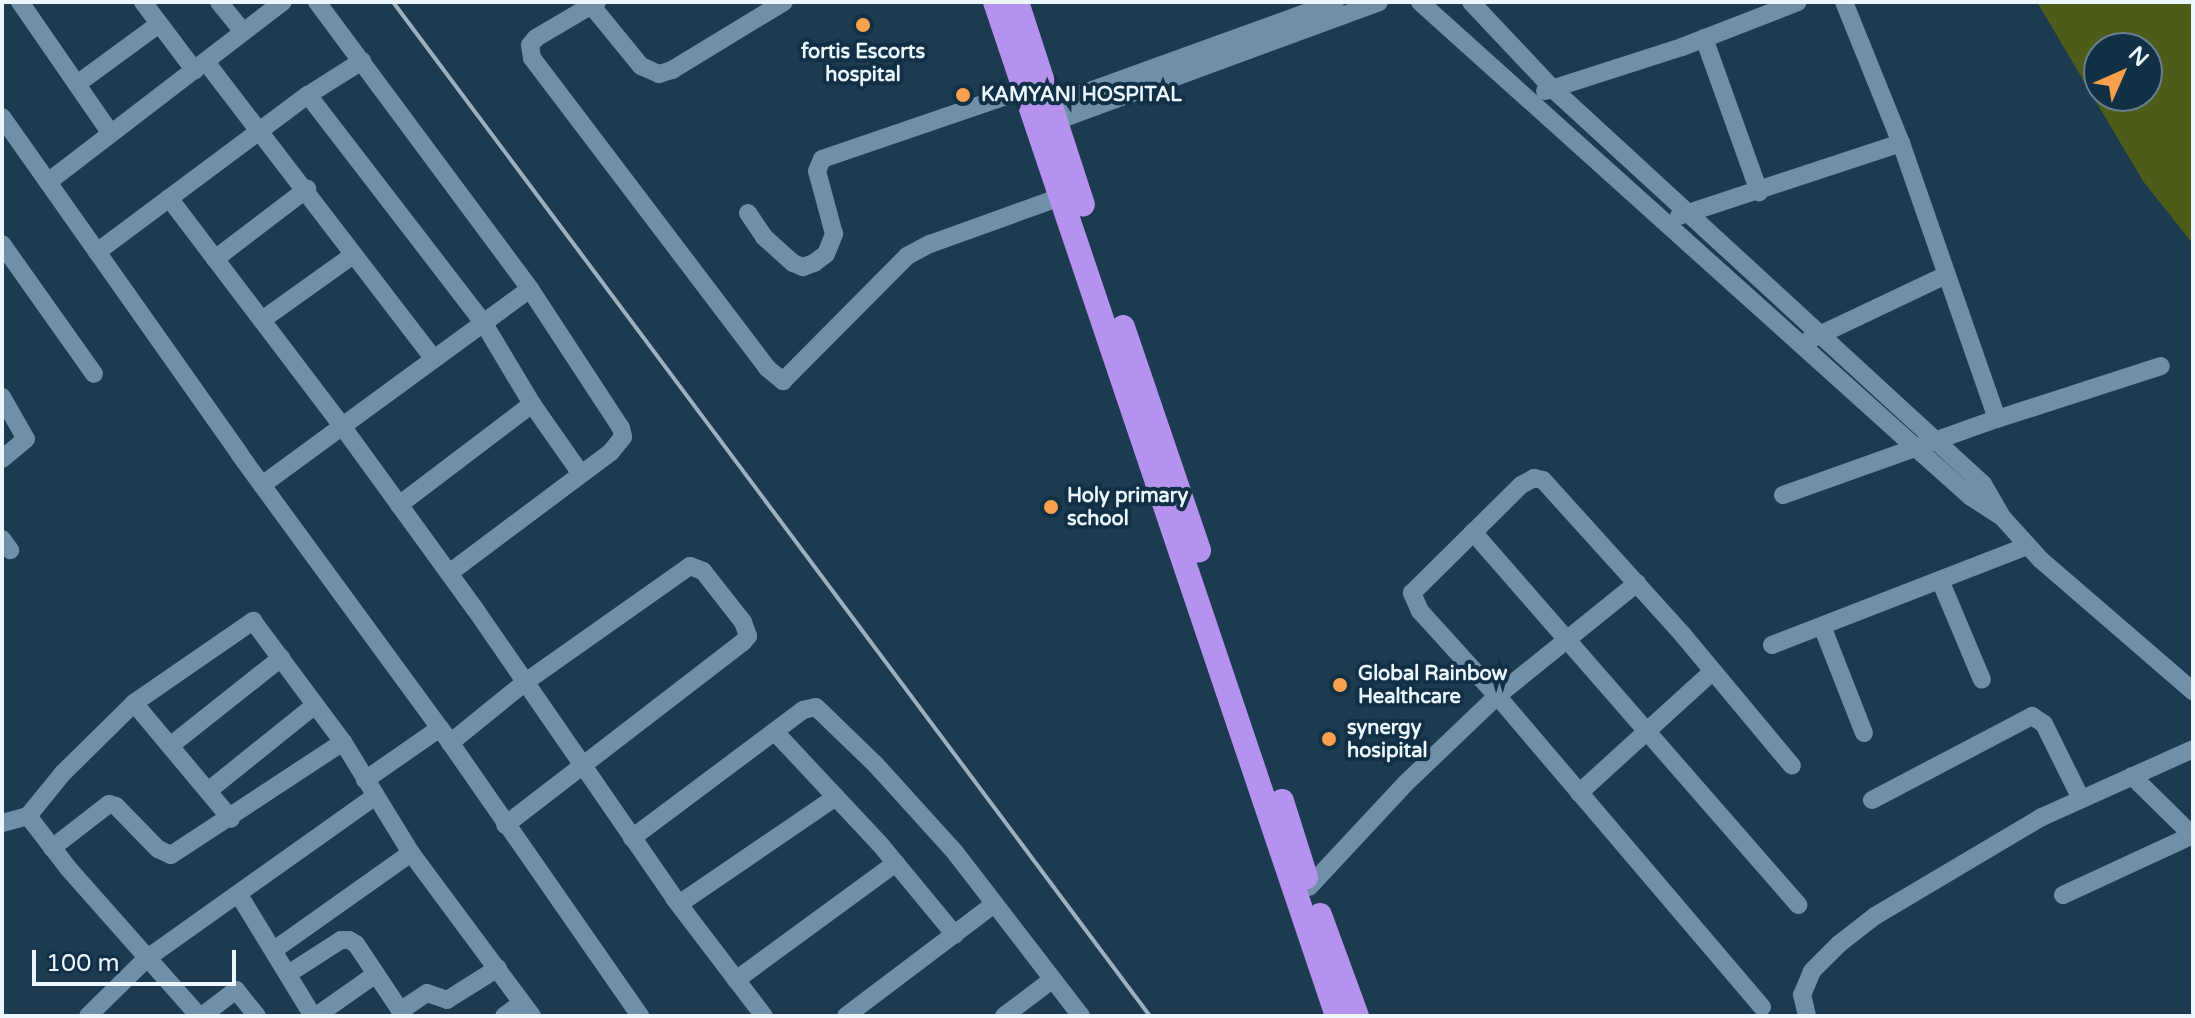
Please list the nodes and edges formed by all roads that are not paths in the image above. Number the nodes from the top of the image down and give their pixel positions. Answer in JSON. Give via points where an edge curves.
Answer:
{"nodes":[{"id":1,"x":143,"y":2,"type":"edge"},
{"id":2,"x":219,"y":2,"type":"edge"},
{"id":3,"x":283,"y":2,"type":"edge"},
{"id":4,"x":317,"y":2,"type":"edge"},
{"id":5,"x":784,"y":2,"type":"edge"},
{"id":6,"x":995,"y":2,"type":"edge"},
{"id":7,"x":1017,"y":2,"type":"edge"},
{"id":8,"x":1335,"y":2,"type":"edge"},
{"id":9,"x":1379,"y":2,"type":"edge"},
{"id":10,"x":1420,"y":2,"type":"edge"},
{"id":11,"x":1471,"y":2,"type":"edge"},
{"id":12,"x":1798,"y":2,"type":"edge"},
{"id":13,"x":1844,"y":2,"type":"edge"},
{"id":14,"x":22,"y":3,"type":"edge"},
{"id":15,"x":594,"y":4,"type":"edge"},
{"id":16,"x":159,"y":24,"type":"junction"},
{"id":17,"x":243,"y":32,"type":"junction"},
{"id":18,"x":1704,"y":38,"type":"junction"},
{"id":19,"x":362,"y":61,"type":"junction"},
{"id":20,"x":201,"y":66,"type":"junction"},
{"id":21,"x":77,"y":84,"type":"junction"},
{"id":22,"x":1026,"y":89,"type":"junction"},
{"id":23,"x":1553,"y":89,"type":"junction"},
{"id":24,"x":308,"y":95,"type":"junction"},
{"id":25,"x":1527,"y":97,"type":"junction"},
{"id":26,"x":1053,"y":113,"type":"junction"},
{"id":27,"x":2,"y":117,"type":"edge"},
{"id":28,"x":261,"y":130,"type":"junction"},
{"id":29,"x":111,"y":134,"type":"junction"},
{"id":30,"x":1901,"y":143,"type":"junction"},
{"id":31,"x":48,"y":182,"type":"junction"},
{"id":32,"x":307,"y":189,"type":"junction"},
{"id":33,"x":1759,"y":192,"type":"junction"},
{"id":34,"x":1063,"y":196,"type":"junction"},
{"id":35,"x":169,"y":198,"type":"junction"},
{"id":36,"x":748,"y":213,"type":"dead end"},
{"id":37,"x":1689,"y":213,"type":"junction"},
{"id":38,"x":1663,"y":222,"type":"junction"},
{"id":39,"x":2,"y":244,"type":"edge"},
{"id":40,"x":97,"y":252,"type":"junction"},
{"id":41,"x":353,"y":255,"type":"junction"},
{"id":42,"x":215,"y":259,"type":"junction"},
{"id":43,"x":1946,"y":275,"type":"junction"},
{"id":44,"x":530,"y":289,"type":"junction"},
{"id":45,"x":262,"y":320,"type":"junction"},
{"id":46,"x":483,"y":322,"type":"junction"},
{"id":47,"x":1819,"y":335,"type":"junction"},
{"id":48,"x":1799,"y":344,"type":"junction"},
{"id":49,"x":434,"y":359,"type":"junction"},
{"id":50,"x":2161,"y":366,"type":"dead end"},
{"id":51,"x":94,"y":374,"type":"dead end"},
{"id":52,"x":2,"y":397,"type":"edge"},
{"id":53,"x":532,"y":404,"type":"junction"},
{"id":54,"x":1997,"y":419,"type":"junction"},
{"id":55,"x":342,"y":426,"type":"junction"},
{"id":56,"x":1937,"y":441,"type":"junction"},
{"id":57,"x":1916,"y":448,"type":"junction"},
{"id":58,"x":2,"y":459,"type":"edge"},
{"id":59,"x":581,"y":474,"type":"junction"},
{"id":60,"x":262,"y":485,"type":"junction"},
{"id":61,"x":1783,"y":495,"type":"dead end"},
{"id":62,"x":399,"y":505,"type":"junction"},
{"id":63,"x":2002,"y":517,"type":"junction"},
{"id":64,"x":1473,"y":532,"type":"junction"},
{"id":65,"x":2027,"y":546,"type":"junction"},
{"id":66,"x":449,"y":573,"type":"junction"},
{"id":67,"x":1940,"y":580,"type":"junction"},
{"id":68,"x":1637,"y":583,"type":"junction"},
{"id":69,"x":1822,"y":626,"type":"junction"},
{"id":70,"x":1567,"y":639,"type":"junction"},
{"id":71,"x":1772,"y":645,"type":"dead end"},
{"id":72,"x":281,"y":658,"type":"junction"},
{"id":73,"x":1713,"y":671,"type":"junction"},
{"id":74,"x":1982,"y":680,"type":"dead end"},
{"id":75,"x":524,"y":683,"type":"junction"},
{"id":76,"x":2193,"y":691,"type":"edge"},
{"id":77,"x":1497,"y":696,"type":"junction"},
{"id":78,"x":134,"y":703,"type":"junction"},
{"id":79,"x":315,"y":705,"type":"junction"},
{"id":80,"x":1649,"y":730,"type":"junction"},
{"id":81,"x":775,"y":732,"type":"junction"},
{"id":82,"x":1864,"y":733,"type":"dead end"},
{"id":83,"x":445,"y":735,"type":"junction"},
{"id":84,"x":343,"y":742,"type":"junction"},
{"id":85,"x":170,"y":746,"type":"junction"},
{"id":86,"x":2193,"y":749,"type":"edge"},
{"id":87,"x":580,"y":764,"type":"junction"},
{"id":88,"x":1792,"y":766,"type":"dead end"},
{"id":89,"x":2132,"y":776,"type":"junction"},
{"id":90,"x":370,"y":789,"type":"junction"},
{"id":91,"x":208,"y":791,"type":"junction"},
{"id":92,"x":1579,"y":793,"type":"junction"},
{"id":93,"x":836,"y":797,"type":"junction"},
{"id":94,"x":2081,"y":799,"type":"junction"},
{"id":95,"x":1872,"y":800,"type":"dead end"},
{"id":96,"x":28,"y":816,"type":"junction"},
{"id":97,"x":231,"y":819,"type":"junction"},
{"id":98,"x":2,"y":823,"type":"edge"},
{"id":99,"x":505,"y":825,"type":"junction"},
{"id":100,"x":2193,"y":836,"type":"edge"},
{"id":101,"x":632,"y":838,"type":"junction"},
{"id":102,"x":52,"y":848,"type":"junction"},
{"id":103,"x":411,"y":853,"type":"junction"},
{"id":104,"x":896,"y":863,"type":"junction"},
{"id":105,"x":1309,"y":887,"type":"junction"},
{"id":106,"x":239,"y":895,"type":"junction"},
{"id":107,"x":2063,"y":895,"type":"dead end"},
{"id":108,"x":679,"y":904,"type":"junction"},
{"id":109,"x":994,"y":904,"type":"junction"},
{"id":110,"x":1798,"y":905,"type":"dead end"},
{"id":111,"x":955,"y":935,"type":"junction"},
{"id":112,"x":274,"y":950,"type":"junction"},
{"id":113,"x":146,"y":959,"type":"junction"},
{"id":114,"x":498,"y":968,"type":"junction"},
{"id":115,"x":288,"y":974,"type":"junction"},
{"id":116,"x":376,"y":974,"type":"junction"},
{"id":117,"x":1053,"y":979,"type":"junction"},
{"id":118,"x":736,"y":980,"type":"junction"},
{"id":119,"x":1762,"y":1007,"type":"dead end"},
{"id":120,"x":527,"y":1009,"type":"edge"},
{"id":121,"x":402,"y":1013,"type":"edge"},
{"id":122,"x":1006,"y":1015,"type":"edge"},
{"id":123,"x":88,"y":1016,"type":"edge"},
{"id":124,"x":201,"y":1016,"type":"edge"},
{"id":125,"x":257,"y":1016,"type":"edge"},
{"id":126,"x":315,"y":1016,"type":"edge"},
{"id":127,"x":504,"y":1016,"type":"edge"},
{"id":128,"x":640,"y":1016,"type":"edge"},
{"id":129,"x":764,"y":1016,"type":"edge"},
{"id":130,"x":846,"y":1016,"type":"edge"},
{"id":131,"x":1081,"y":1016,"type":"edge"},
{"id":132,"x":1337,"y":1016,"type":"edge"},
{"id":133,"x":1357,"y":1016,"type":"edge"},
{"id":134,"x":1807,"y":1016,"type":"edge"}],
"edges":[{"from":1,"to":16,"type":"street"},
{"from":2,"to":17,"type":"street"},
{"from":3,"to":17,"type":"street"},
{"from":4,"to":19,"type":"street"},
{"from":5,"to":15,"type":"street","via":[[659,74],[641,66]]},
{"from":6,"to":22,"type":"highway"},
{"from":7,"to":26,"type":"highway"},
{"from":8,"to":26,"type":"street"},
{"from":9,"to":26,"type":"street"},
{"from":10,"to":25,"type":"street"},
{"from":11,"to":23,"type":"street"},
{"from":12,"to":18,"type":"street"},
{"from":13,"to":30,"type":"street"},
{"from":14,"to":21,"type":"street"},
{"from":15,"to":34,"type":"street","via":[[536,38],[530,45],[532,58],[767,368],[783,381],[907,256]]},
{"from":16,"to":20,"type":"street"},
{"from":16,"to":21,"type":"street"},
{"from":17,"to":20,"type":"street"},
{"from":18,"to":23,"type":"street"},
{"from":18,"to":33,"type":"street"},
{"from":19,"to":24,"type":"street"},
{"from":19,"to":44,"type":"street"},
{"from":20,"to":28,"type":"street"},
{"from":20,"to":29,"type":"street"},
{"from":21,"to":29,"type":"street"},
{"from":22,"to":34,"type":"highway"},
{"from":22,"to":36,"type":"street","via":[[822,159],[817,171],[834,234],[826,254],[814,263],[793,263],[764,237]]},
{"from":23,"to":25,"type":"street"},
{"from":23,"to":37,"type":"street"},
{"from":24,"to":28,"type":"street"},
{"from":24,"to":46,"type":"street"},
{"from":25,"to":38,"type":"street"},
{"from":26,"to":105,"type":"highway"},
{"from":27,"to":31,"type":"street"},
{"from":28,"to":32,"type":"street"},
{"from":28,"to":35,"type":"street"},
{"from":29,"to":31,"type":"street"},
{"from":30,"to":33,"type":"street"},
{"from":30,"to":43,"type":"street"},
{"from":31,"to":40,"type":"street"},
{"from":32,"to":41,"type":"street"},
{"from":32,"to":42,"type":"street"},
{"from":33,"to":37,"type":"street"},
{"from":34,"to":132,"type":"highway"},
{"from":35,"to":40,"type":"street"},
{"from":35,"to":42,"type":"street"},
{"from":37,"to":38,"type":"street"},
{"from":37,"to":47,"type":"street"},
{"from":38,"to":48,"type":"street"},
{"from":39,"to":51,"type":"street"},
{"from":40,"to":60,"type":"street"},
{"from":41,"to":45,"type":"street"},
{"from":41,"to":49,"type":"street"},
{"from":42,"to":45,"type":"street"},
{"from":43,"to":47,"type":"street"},
{"from":43,"to":54,"type":"street"},
{"from":44,"to":46,"type":"street"},
{"from":44,"to":59,"type":"street","via":[[621,428],[619,444]]},
{"from":45,"to":55,"type":"street"},
{"from":46,"to":49,"type":"street"},
{"from":46,"to":53,"type":"street"},
{"from":47,"to":48,"type":"street"},
{"from":47,"to":56,"type":"street"},
{"from":48,"to":57,"type":"street"},
{"from":49,"to":55,"type":"street"},
{"from":50,"to":54,"type":"street"},
{"from":52,"to":58,"type":"street","via":[[26,439]]},
{"from":53,"to":59,"type":"street"},
{"from":53,"to":62,"type":"street"},
{"from":54,"to":56,"type":"street"},
{"from":55,"to":60,"type":"street"},
{"from":55,"to":62,"type":"street"},
{"from":56,"to":57,"type":"street"},
{"from":56,"to":63,"type":"street","via":[[1983,484]]},
{"from":57,"to":61,"type":"street"},
{"from":57,"to":63,"type":"street"},
{"from":59,"to":66,"type":"street"},
{"from":60,"to":83,"type":"street"},
{"from":62,"to":66,"type":"street"},
{"from":63,"to":65,"type":"street"},
{"from":64,"to":68,"type":"street","via":[[1521,485],[1543,480]]},
{"from":64,"to":70,"type":"street"},
{"from":64,"to":77,"type":"street","via":[[1412,593],[1420,611]]},
{"from":65,"to":67,"type":"street"},
{"from":65,"to":76,"type":"street"},
{"from":66,"to":75,"type":"street"},
{"from":67,"to":69,"type":"street"},
{"from":67,"to":74,"type":"street"},
{"from":68,"to":70,"type":"street"},
{"from":68,"to":73,"type":"street"},
{"from":69,"to":71,"type":"street"},
{"from":69,"to":82,"type":"street"},
{"from":70,"to":77,"type":"street"},
{"from":70,"to":80,"type":"street"},
{"from":72,"to":78,"type":"street","via":[[253,621]]},
{"from":72,"to":79,"type":"street"},
{"from":72,"to":85,"type":"street"},
{"from":73,"to":80,"type":"street"},
{"from":73,"to":88,"type":"street"},
{"from":75,"to":83,"type":"street"},
{"from":75,"to":87,"type":"street"},
{"from":75,"to":87,"type":"street","via":[[690,566],[703,571],[743,622],[748,636],[743,642]]},
{"from":77,"to":92,"type":"street"},
{"from":77,"to":105,"type":"street"},
{"from":78,"to":85,"type":"street"},
{"from":78,"to":96,"type":"street"},
{"from":79,"to":84,"type":"street"},
{"from":79,"to":91,"type":"street"},
{"from":80,"to":92,"type":"street"},
{"from":80,"to":110,"type":"street"},
{"from":81,"to":93,"type":"street"},
{"from":81,"to":101,"type":"street"},
{"from":81,"to":109,"type":"street","via":[[810,707],[824,713],[954,851]]},
{"from":83,"to":90,"type":"street"},
{"from":83,"to":99,"type":"street"},
{"from":84,"to":90,"type":"street"},
{"from":84,"to":97,"type":"street"},
{"from":85,"to":91,"type":"street"},
{"from":86,"to":89,"type":"street"},
{"from":87,"to":99,"type":"street"},
{"from":87,"to":101,"type":"street"},
{"from":89,"to":94,"type":"street"},
{"from":89,"to":100,"type":"street"},
{"from":90,"to":103,"type":"street"},
{"from":90,"to":106,"type":"street"},
{"from":91,"to":97,"type":"street"},
{"from":92,"to":119,"type":"street"},
{"from":93,"to":104,"type":"street"},
{"from":93,"to":108,"type":"street"},
{"from":94,"to":95,"type":"street","via":[[2044,724],[2032,716]]},
{"from":94,"to":134,"type":"street","via":[[1901,901],[1839,944],[1812,971],[1802,995]]},
{"from":96,"to":98,"type":"street"},
{"from":96,"to":102,"type":"street"},
{"from":97,"to":102,"type":"street","via":[[165,854],[109,804]]},
{"from":99,"to":128,"type":"street"},
{"from":100,"to":107,"type":"street"},
{"from":101,"to":108,"type":"street"},
{"from":102,"to":113,"type":"street"},
{"from":103,"to":112,"type":"street"},
{"from":103,"to":114,"type":"street"},
{"from":104,"to":111,"type":"street"},
{"from":104,"to":118,"type":"street"},
{"from":105,"to":133,"type":"highway"},
{"from":106,"to":112,"type":"street"},
{"from":106,"to":113,"type":"street"},
{"from":108,"to":118,"type":"street"},
{"from":109,"to":111,"type":"street"},
{"from":109,"to":117,"type":"street"},
{"from":111,"to":130,"type":"street"},
{"from":112,"to":115,"type":"street"},
{"from":113,"to":123,"type":"street"},
{"from":113,"to":124,"type":"street"},
{"from":114,"to":120,"type":"street"},
{"from":114,"to":121,"type":"street","via":[[447,1000],[427,993]]},
{"from":115,"to":116,"type":"street","via":[[341,940],[356,944]]},
{"from":115,"to":126,"type":"street"},
{"from":116,"to":121,"type":"street"},
{"from":116,"to":126,"type":"street"},
{"from":117,"to":122,"type":"street"},
{"from":117,"to":131,"type":"street"},
{"from":118,"to":129,"type":"street"},
{"from":120,"to":127,"type":"street"},
{"from":124,"to":125,"type":"street","via":[[236,990]]}]}
